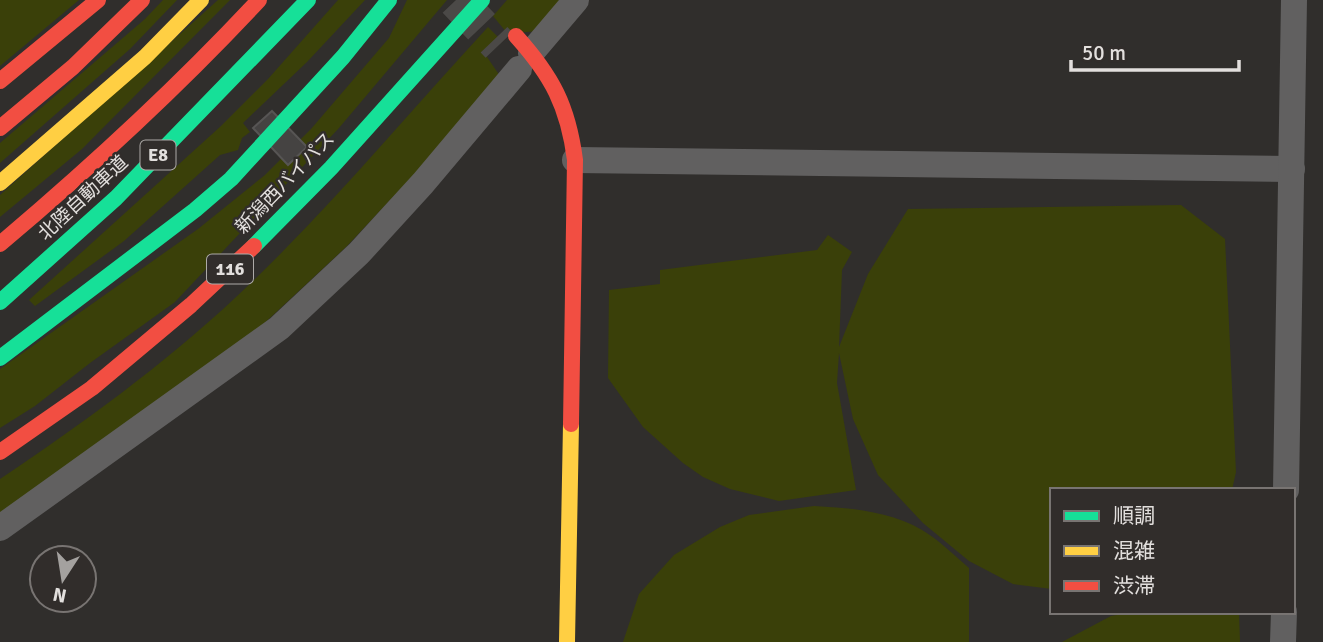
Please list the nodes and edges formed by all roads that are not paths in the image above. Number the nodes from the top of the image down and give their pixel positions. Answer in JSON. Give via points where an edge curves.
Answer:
{"nodes":[{"id":1,"x":98,"y":0,"type":"edge"},
{"id":2,"x":142,"y":0,"type":"edge"},
{"id":3,"x":201,"y":0,"type":"edge"},
{"id":4,"x":259,"y":0,"type":"edge"},
{"id":5,"x":308,"y":0,"type":"edge"},
{"id":6,"x":389,"y":0,"type":"edge"},
{"id":7,"x":473,"y":0,"type":"edge"},
{"id":8,"x":482,"y":0,"type":"edge"},
{"id":9,"x":576,"y":0,"type":"edge"},
{"id":10,"x":1294,"y":0,"type":"edge"},
{"id":11,"x":432,"y":55,"type":"junction"},
{"id":12,"x":520,"y":57,"type":"junction"},
{"id":13,"x":0,"y":81,"type":"edge"},
{"id":14,"x":540,"y":94,"type":"dead end"},
{"id":15,"x":0,"y":128,"type":"edge"},
{"id":16,"x":575,"y":160,"type":"junction"},
{"id":17,"x":1292,"y":169,"type":"junction"},
{"id":18,"x":0,"y":183,"type":"edge"},
{"id":19,"x":0,"y":244,"type":"edge"},
{"id":20,"x":0,"y":302,"type":"edge"},
{"id":21,"x":0,"y":358,"type":"edge"},
{"id":22,"x":0,"y":452,"type":"edge"},
{"id":23,"x":1286,"y":488,"type":"edge"},
{"id":24,"x":0,"y":528,"type":"edge"},
{"id":25,"x":1284,"y":614,"type":"edge"},
{"id":26,"x":567,"y":642,"type":"edge"},
{"id":27,"x":1283,"y":642,"type":"edge"}],
"edges":[{"from":1,"to":13,"type":"main road"},
{"from":2,"to":15,"type":"main road","via":[[73,67]]},
{"from":3,"to":18,"type":"main road","via":[[145,57]]},
{"from":4,"to":19,"type":"main road","name":"北陸自動車道","number":"E8","via":[[162,100]]},
{"from":5,"to":20,"type":"main road","name":"北陸自動車道","number":"E8","via":[[116,198]]},
{"from":6,"to":21,"type":"main road","via":[[231,179]]},
{"from":7,"to":11,"type":"main road"},
{"from":8,"to":11,"type":"main road","name":"新潟西バイパス","number":"116"},
{"from":9,"to":12,"type":"street"},
{"from":10,"to":17,"type":"street"},
{"from":11,"to":22,"type":"main road","name":"新潟西バイパス","number":"116","via":[[331,168],[191,305],[92,388]]},
{"from":12,"to":16,"type":"main road","via":[[552,84],[568,117]]},
{"from":12,"to":24,"type":"street","via":[[423,183],[359,253],[279,328]]},
{"from":14,"to":16,"type":"main road"},
{"from":16,"to":17,"type":"street"},
{"from":16,"to":26,"type":"main road"},
{"from":17,"to":23,"type":"street"},
{"from":25,"to":27,"type":"street"}]}
